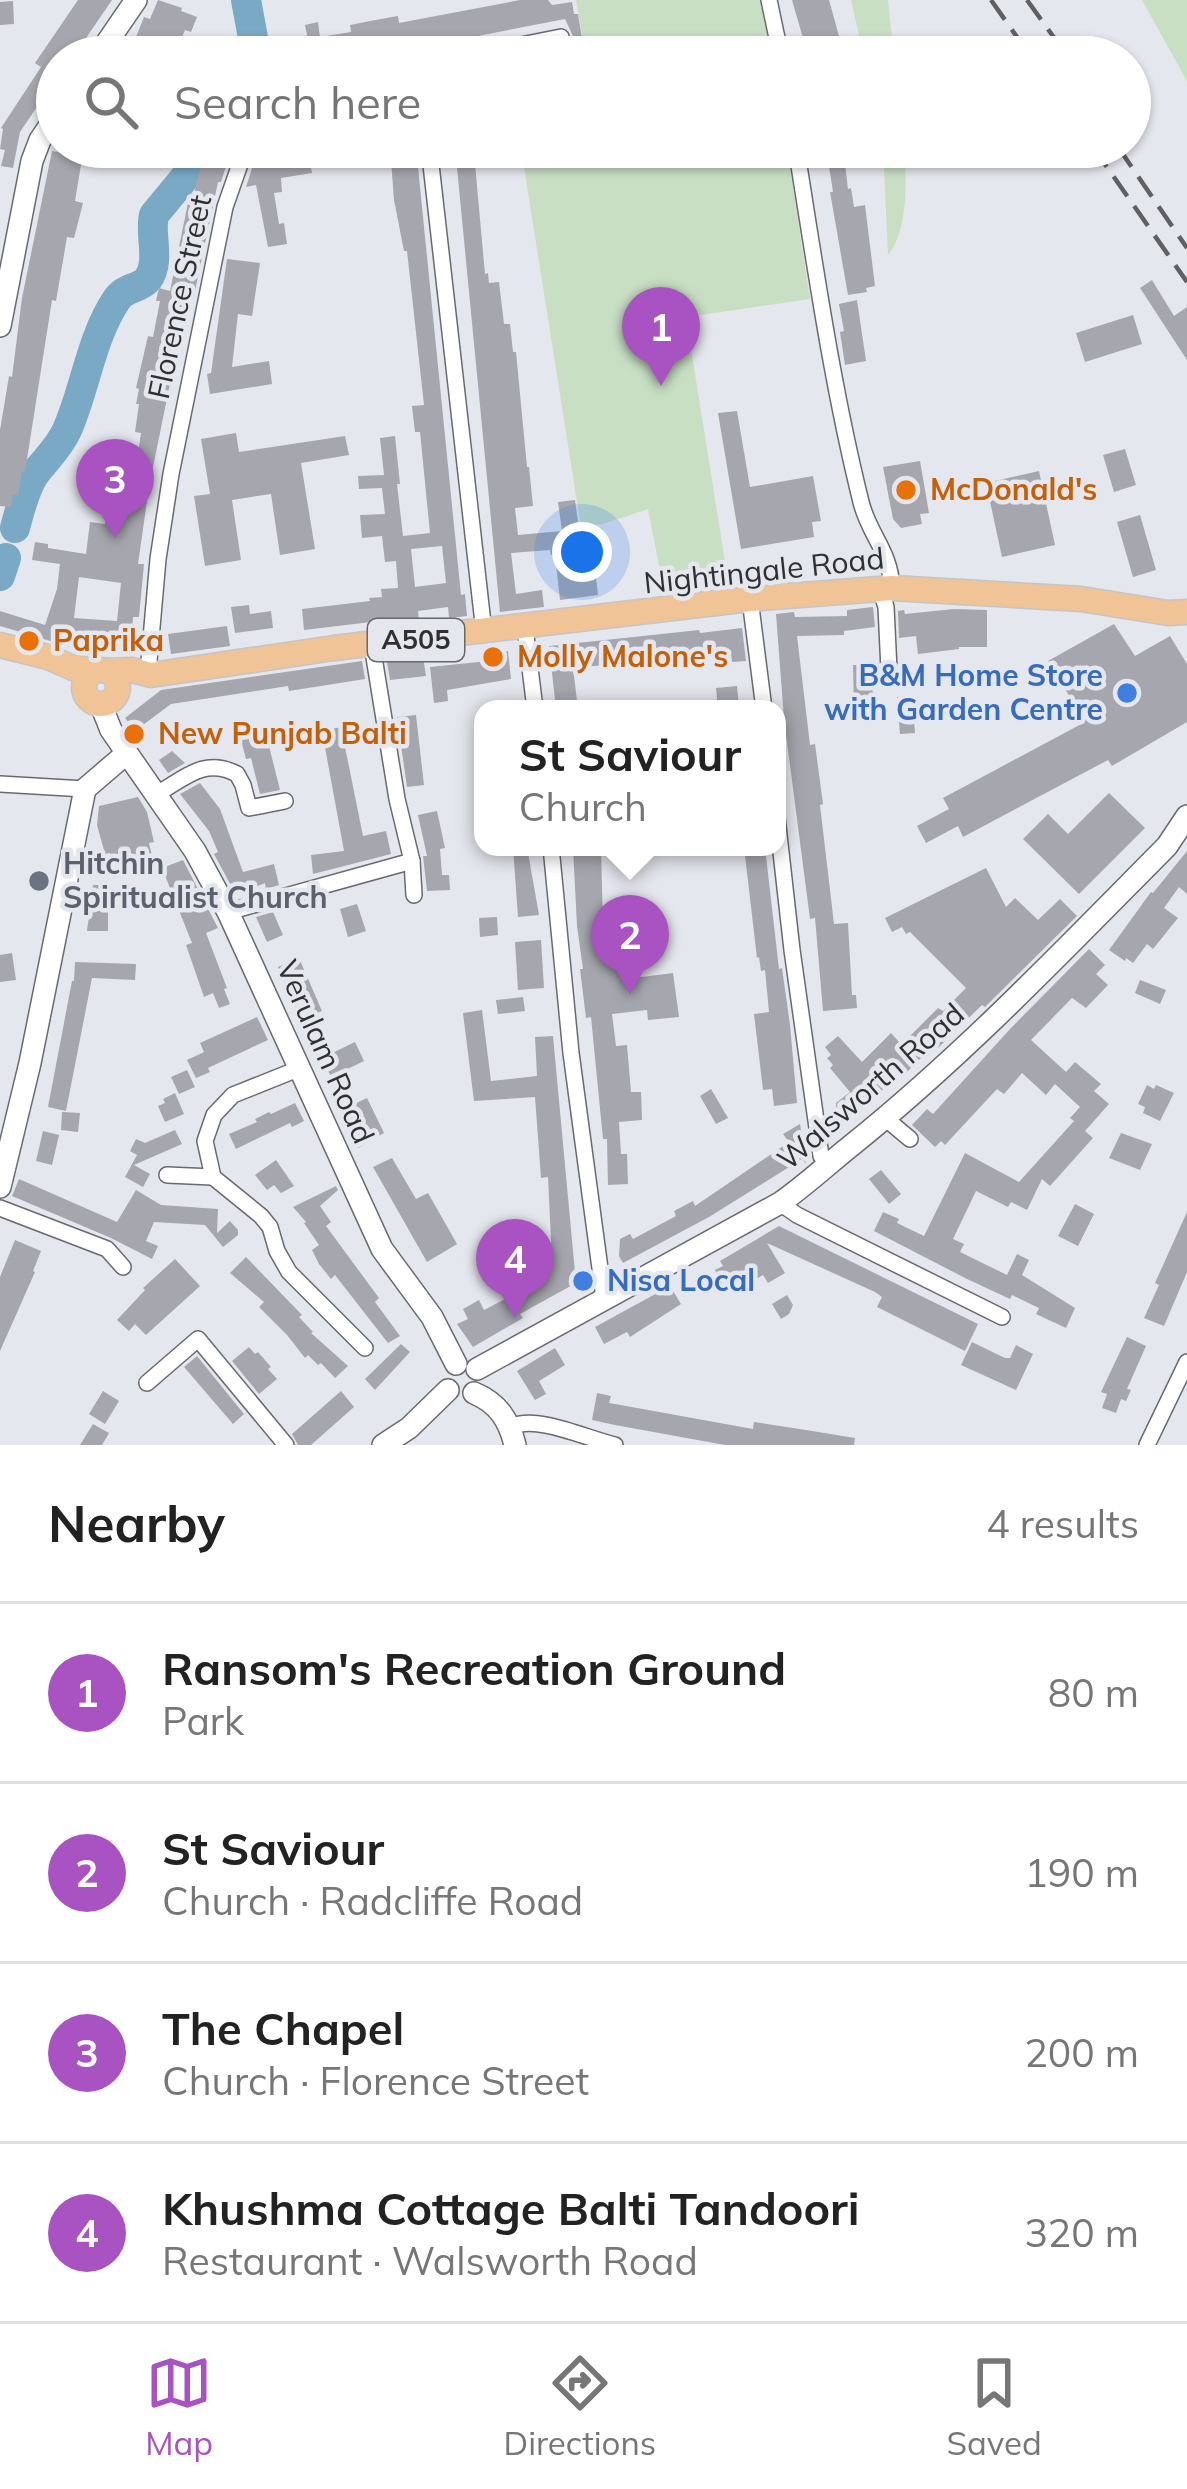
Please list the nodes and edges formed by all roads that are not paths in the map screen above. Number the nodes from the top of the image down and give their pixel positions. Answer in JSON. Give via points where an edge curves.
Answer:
{"nodes":[{"id":1,"x":136,"y":0,"type":"edge"},
{"id":2,"x":769,"y":0,"type":"edge"},
{"id":3,"x":111,"y":36,"type":"edge"},
{"id":4,"x":777,"y":36,"type":"edge"},
{"id":5,"x":36,"y":149,"type":"edge"},
{"id":6,"x":239,"y":168,"type":"edge"},
{"id":7,"x":431,"y":168,"type":"edge"},
{"id":8,"x":799,"y":168,"type":"edge"},
{"id":9,"x":6,"y":251,"type":"edge"},
{"id":10,"x":0,"y":326,"type":"edge"},
{"id":11,"x":886,"y":588,"type":"junction"},
{"id":12,"x":751,"y":599,"type":"junction"},
{"id":13,"x":1181,"y":617,"type":"edge"},
{"id":14,"x":525,"y":627,"type":"junction"},
{"id":15,"x":484,"y":632,"type":"junction"},
{"id":16,"x":0,"y":645,"type":"edge"},
{"id":17,"x":372,"y":645,"type":"junction"},
{"id":18,"x":889,"y":670,"type":"dead end"},
{"id":19,"x":151,"y":675,"type":"junction"},
{"id":20,"x":96,"y":683,"type":"junction"},
{"id":21,"x":534,"y":700,"type":"edge"},
{"id":22,"x":763,"y":700,"type":"edge"},
{"id":23,"x":127,"y":753,"type":"junction"},
{"id":24,"x":0,"y":784,"type":"edge"},
{"id":25,"x":85,"y":789,"type":"junction"},
{"id":26,"x":157,"y":794,"type":"junction"},
{"id":27,"x":285,"y":801,"type":"dead end"},
{"id":28,"x":1187,"y":815,"type":"edge"},
{"id":29,"x":552,"y":856,"type":"edge"},
{"id":30,"x":781,"y":856,"type":"edge"},
{"id":31,"x":412,"y":861,"type":"junction"},
{"id":32,"x":414,"y":895,"type":"dead end"},
{"id":33,"x":228,"y":912,"type":"junction"},
{"id":34,"x":298,"y":1070,"type":"junction"},
{"id":35,"x":885,"y":1118,"type":"junction"},
{"id":36,"x":910,"y":1139,"type":"dead end"},
{"id":37,"x":828,"y":1164,"type":"junction"},
{"id":38,"x":166,"y":1175,"type":"dead end"},
{"id":39,"x":212,"y":1177,"type":"junction"},
{"id":40,"x":0,"y":1186,"type":"edge"},
{"id":41,"x":780,"y":1203,"type":"junction"},
{"id":42,"x":0,"y":1208,"type":"edge"},
{"id":43,"x":123,"y":1267,"type":"dead end"},
{"id":44,"x":604,"y":1298,"type":"junction"},
{"id":45,"x":1002,"y":1317,"type":"dead end"},
{"id":46,"x":365,"y":1348,"type":"dead end"},
{"id":47,"x":1187,"y":1362,"type":"edge"},
{"id":48,"x":466,"y":1366,"type":"junction"},
{"id":49,"x":148,"y":1384,"type":"dead end"},
{"id":50,"x":448,"y":1390,"type":"junction"},
{"id":51,"x":474,"y":1393,"type":"junction"},
{"id":52,"x":513,"y":1436,"type":"edge"},
{"id":53,"x":286,"y":1445,"type":"edge"},
{"id":54,"x":383,"y":1445,"type":"edge"},
{"id":55,"x":615,"y":1445,"type":"edge"},
{"id":56,"x":1147,"y":1445,"type":"edge"}],
"edges":[{"from":1,"to":3,"type":"street"},
{"from":2,"to":4,"type":"street"},
{"from":5,"to":9,"type":"street"},
{"from":6,"to":19,"type":"street","name":"Florence Street","via":[[171,474]]},
{"from":7,"to":15,"type":"street"},
{"from":8,"to":11,"type":"street","via":[[862,508],[891,570]]},
{"from":9,"to":10,"type":"street"},
{"from":11,"to":12,"type":"main road","name":"Nightingale Road","number":"A505"},
{"from":11,"to":13,"type":"main road","name":"Nightingale Road","number":"A505","via":[[1081,599]]},
{"from":11,"to":18,"type":"street"},
{"from":12,"to":14,"type":"main road","name":"Nightingale Road","number":"A505"},
{"from":12,"to":22,"type":"street"},
{"from":14,"to":15,"type":"main road","name":"Nightingale Road","number":"A505"},
{"from":14,"to":21,"type":"street"},
{"from":15,"to":17,"type":"main road","name":"Nightingale Road","number":"A505"},
{"from":16,"to":20,"type":"main road","name":"Nightingale Road","number":"A505","via":[[48,657]]},
{"from":17,"to":19,"type":"main road","name":"Nightingale Road","number":"A505"},
{"from":17,"to":31,"type":"street"},
{"from":19,"to":20,"type":"main road","name":"Nightingale Road","number":"A505","via":[[132,670]]},
{"from":20,"to":23,"type":"street","name":"Verulam Road"},
{"from":23,"to":25,"type":"street"},
{"from":23,"to":26,"type":"street","name":"Verulam Road"},
{"from":24,"to":25,"type":"street"},
{"from":25,"to":40,"type":"street"},
{"from":26,"to":27,"type":"street","via":[[214,766],[237,773],[249,808]]},
{"from":26,"to":33,"type":"street","name":"Verulam Road"},
{"from":28,"to":35,"type":"street","name":"Walsworth Road","via":[[1004,1011]]},
{"from":29,"to":44,"type":"street"},
{"from":30,"to":37,"type":"street"},
{"from":31,"to":32,"type":"street"},
{"from":31,"to":33,"type":"street"},
{"from":33,"to":34,"type":"street","name":"Verulam Road"},
{"from":34,"to":39,"type":"street","via":[[233,1095],[214,1115],[206,1141]]},
{"from":34,"to":48,"type":"street","name":"Verulam Road","via":[[382,1250]]},
{"from":35,"to":36,"type":"street"},
{"from":35,"to":37,"type":"street","name":"Walsworth Road"},
{"from":37,"to":41,"type":"street","name":"Walsworth Road"},
{"from":38,"to":39,"type":"street"},
{"from":39,"to":46,"type":"street","via":[[270,1227],[289,1272]]},
{"from":41,"to":44,"type":"street","name":"Walsworth Road"},
{"from":41,"to":45,"type":"street"},
{"from":42,"to":43,"type":"street","via":[[107,1250]]},
{"from":44,"to":48,"type":"street","name":"Walsworth Road"},
{"from":47,"to":56,"type":"street"},
{"from":48,"to":50,"type":"street","via":[[446,1375]]},
{"from":48,"to":51,"type":"street","via":[[480,1381]]},
{"from":49,"to":53,"type":"street","via":[[199,1339]]},
{"from":50,"to":51,"type":"street"},
{"from":50,"to":54,"type":"street"},
{"from":51,"to":52,"type":"street","via":[[490,1400]]},
{"from":52,"to":55,"type":"street","via":[[518,1423]]}]}
